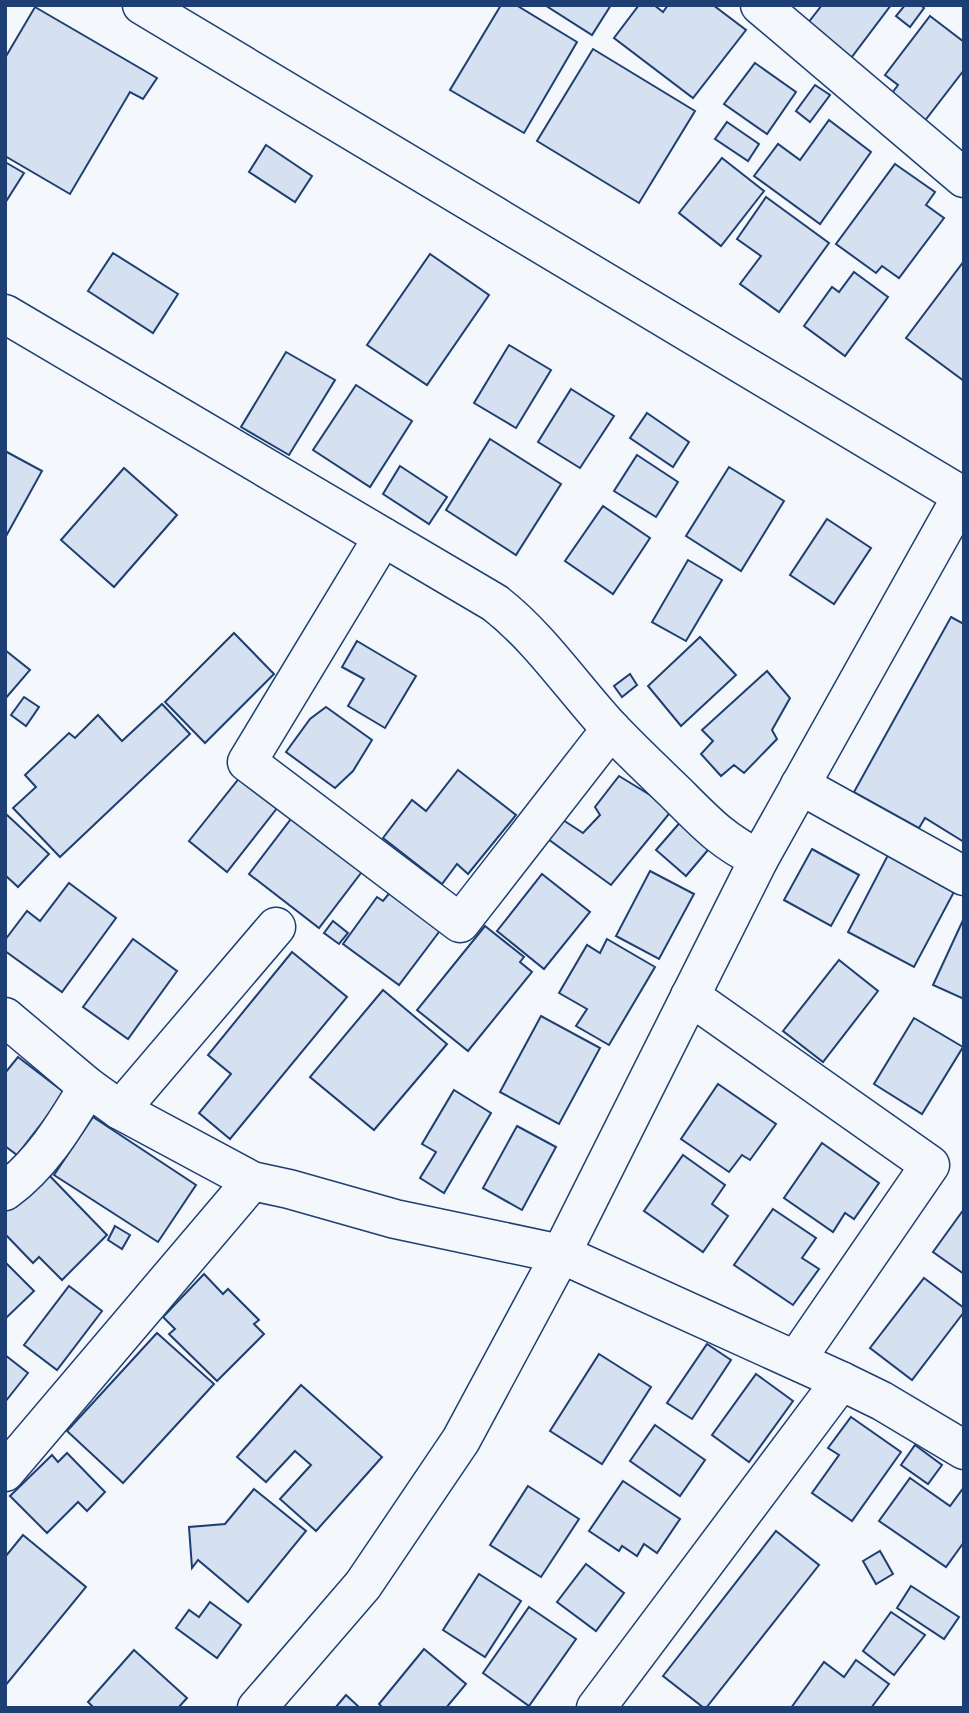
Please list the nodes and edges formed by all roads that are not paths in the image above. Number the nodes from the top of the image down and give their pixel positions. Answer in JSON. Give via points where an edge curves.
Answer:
{"nodes":[{"id":1,"x":142,"y":5,"type":"edge"},
{"id":2,"x":760,"y":5,"type":"edge"},
{"id":3,"x":964,"y":178,"type":"edge"},
{"id":4,"x":5,"y":314,"type":"edge"},
{"id":5,"x":963,"y":496,"type":"edge"},
{"id":6,"x":383,"y":537,"type":"junction"},
{"id":7,"x":611,"y":729,"type":"junction"},
{"id":8,"x":800,"y":785,"type":"junction"},
{"id":9,"x":759,"y":859,"type":"junction"},
{"id":10,"x":964,"y":876,"type":"edge"},
{"id":11,"x":276,"y":927,"type":"dead end"},
{"id":12,"x":690,"y":996,"type":"junction"},
{"id":13,"x":5,"y":1017,"type":"edge"},
{"id":14,"x":88,"y":1087,"type":"junction"},
{"id":15,"x":120,"y":1110,"type":"junction"},
{"id":16,"x":252,"y":1181,"type":"junction"},
{"id":17,"x":5,"y":1191,"type":"edge"},
{"id":18,"x":561,"y":1254,"type":"junction"},
{"id":19,"x":796,"y":1360,"type":"junction"},
{"id":20,"x":841,"y":1381,"type":"junction"},
{"id":21,"x":964,"y":1450,"type":"edge"},
{"id":22,"x":5,"y":1472,"type":"edge"},
{"id":23,"x":257,"y":1708,"type":"edge"},
{"id":24,"x":596,"y":1708,"type":"edge"}],
"edges":[{"from":1,"to":5,"type":"street"},
{"from":2,"to":3,"type":"street"},
{"from":4,"to":6,"type":"street"},
{"from":5,"to":8,"type":"street"},
{"from":6,"to":7,"type":"street","via":[[517,620]]},
{"from":6,"to":7,"type":"street","via":[[247,762],[460,923]]},
{"from":7,"to":9,"type":"street","via":[[722,838]]},
{"from":8,"to":9,"type":"street"},
{"from":8,"to":10,"type":"street"},
{"from":9,"to":12,"type":"street"},
{"from":11,"to":15,"type":"street"},
{"from":12,"to":18,"type":"street"},
{"from":12,"to":19,"type":"street","via":[[930,1165]]},
{"from":13,"to":14,"type":"street"},
{"from":14,"to":15,"type":"street"},
{"from":14,"to":17,"type":"street","via":[[57,1137]]},
{"from":15,"to":16,"type":"street"},
{"from":16,"to":18,"type":"street","via":[[395,1219]]},
{"from":16,"to":22,"type":"street"},
{"from":18,"to":19,"type":"street"},
{"from":18,"to":23,"type":"street","via":[[461,1440],[363,1585]]},
{"from":19,"to":20,"type":"street"},
{"from":20,"to":21,"type":"street"},
{"from":20,"to":24,"type":"street"}]}
